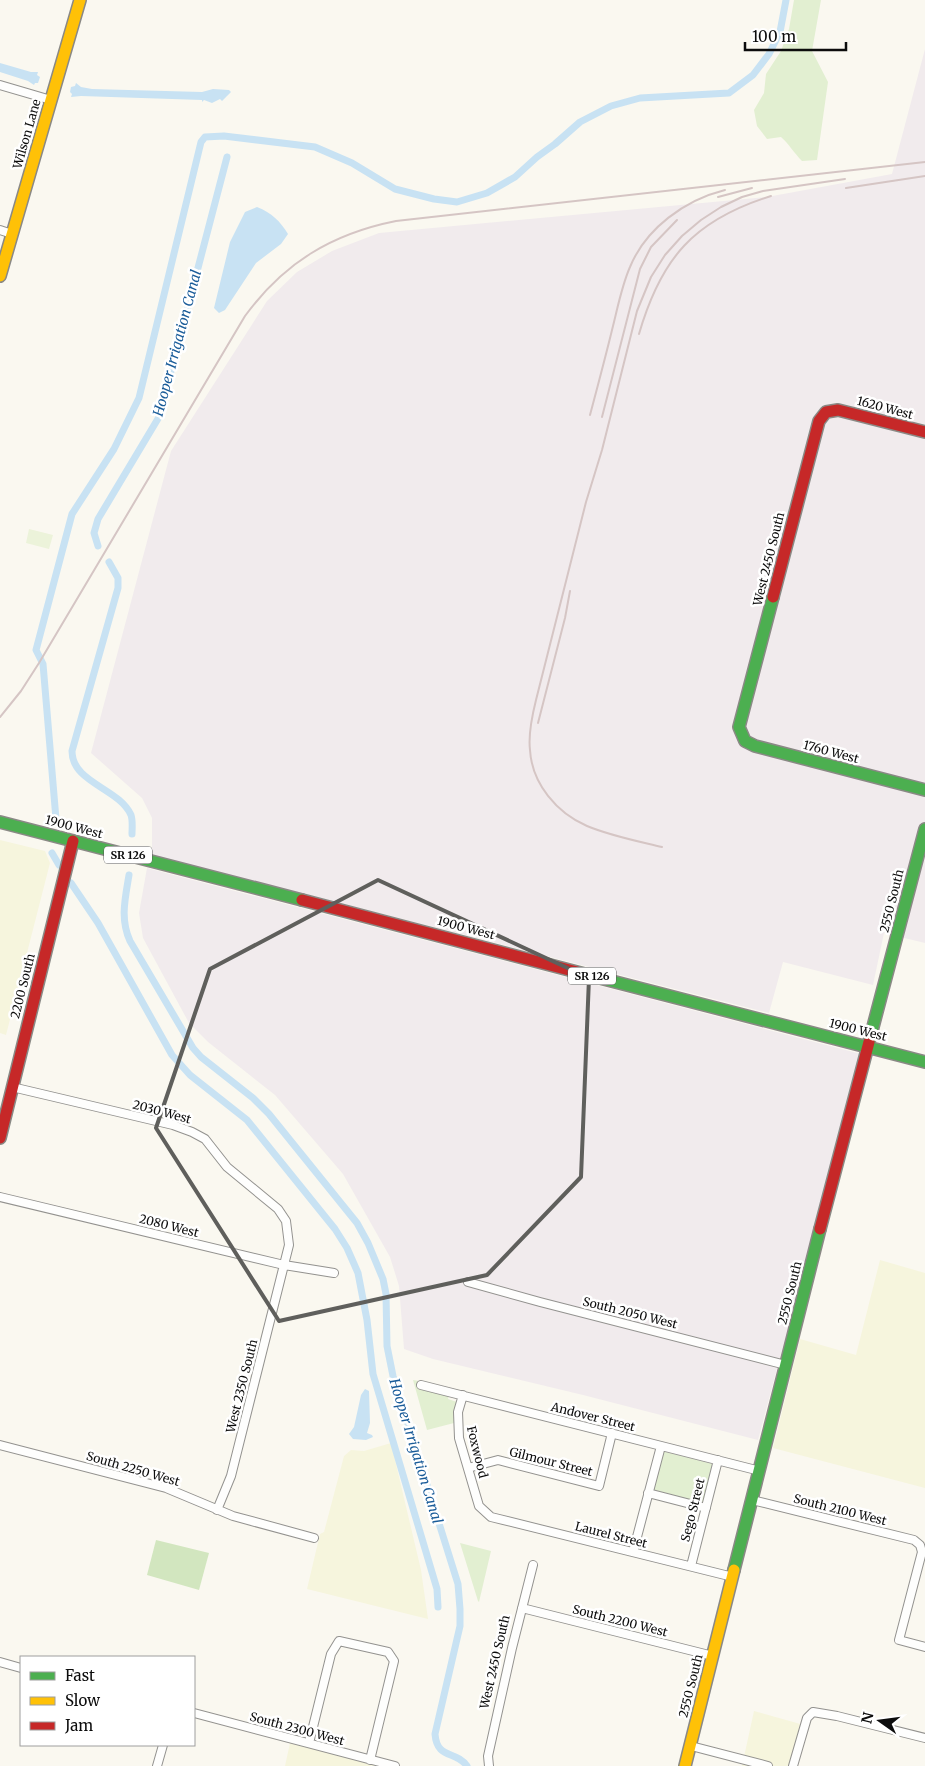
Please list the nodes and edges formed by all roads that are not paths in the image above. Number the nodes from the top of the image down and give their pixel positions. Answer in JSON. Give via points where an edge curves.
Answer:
{"nodes":[{"id":1,"x":80,"y":0,"type":"edge"},
{"id":2,"x":0,"y":84,"type":"edge"},
{"id":3,"x":51,"y":100,"type":"junction"},
{"id":4,"x":0,"y":230,"type":"edge"},
{"id":5,"x":12,"y":234,"type":"junction"},
{"id":6,"x":0,"y":276,"type":"edge"},
{"id":7,"x":838,"y":410,"type":"joint"},
{"id":8,"x":925,"y":432,"type":"edge"},
{"id":9,"x":739,"y":727,"type":"joint"},
{"id":10,"x":925,"y":790,"type":"edge"},
{"id":11,"x":0,"y":822,"type":"edge"},
{"id":12,"x":925,"y":828,"type":"edge"},
{"id":13,"x":72,"y":841,"type":"junction"},
{"id":14,"x":869,"y":1047,"type":"junction"},
{"id":15,"x":925,"y":1062,"type":"edge"},
{"id":16,"x":12,"y":1087,"type":"junction"},
{"id":17,"x":0,"y":1138,"type":"edge"},
{"id":18,"x":0,"y":1197,"type":"edge"},
{"id":19,"x":284,"y":1265,"type":"junction"},
{"id":20,"x":334,"y":1273,"type":"dead end"},
{"id":21,"x":468,"y":1282,"type":"dead end"},
{"id":22,"x":786,"y":1364,"type":"junction"},
{"id":23,"x":421,"y":1384,"type":"dead end"},
{"id":24,"x":463,"y":1395,"type":"junction"},
{"id":25,"x":612,"y":1433,"type":"junction"},
{"id":26,"x":0,"y":1445,"type":"edge"},
{"id":27,"x":661,"y":1446,"type":"junction"},
{"id":28,"x":718,"y":1460,"type":"junction"},
{"id":29,"x":468,"y":1468,"type":"junction"},
{"id":30,"x":760,"y":1471,"type":"junction"},
{"id":31,"x":648,"y":1493,"type":"junction"},
{"id":32,"x":752,"y":1500,"type":"junction"},
{"id":33,"x":706,"y":1508,"type":"junction"},
{"id":34,"x":217,"y":1510,"type":"junction"},
{"id":35,"x":484,"y":1512,"type":"joint"},
{"id":36,"x":314,"y":1538,"type":"dead end"},
{"id":37,"x":633,"y":1552,"type":"junction"},
{"id":38,"x":533,"y":1566,"type":"dead end"},
{"id":39,"x":691,"y":1566,"type":"junction"},
{"id":40,"x":921,"y":1572,"type":"edge"},
{"id":41,"x":733,"y":1577,"type":"junction"},
{"id":42,"x":522,"y":1608,"type":"junction"},
{"id":43,"x":925,"y":1647,"type":"edge"},
{"id":44,"x":713,"y":1656,"type":"junction"},
{"id":45,"x":0,"y":1662,"type":"edge"},
{"id":46,"x":20,"y":1668,"type":"edge"},
{"id":47,"x":195,"y":1713,"type":"edge"},
{"id":48,"x":925,"y":1738,"type":"edge"},
{"id":49,"x":309,"y":1743,"type":"junction"},
{"id":50,"x":163,"y":1746,"type":"edge"},
{"id":51,"x":690,"y":1746,"type":"junction"},
{"id":52,"x":370,"y":1760,"type":"junction"},
{"id":53,"x":157,"y":1766,"type":"edge"},
{"id":54,"x":395,"y":1766,"type":"edge"},
{"id":55,"x":489,"y":1766,"type":"edge"},
{"id":56,"x":685,"y":1766,"type":"edge"},
{"id":57,"x":768,"y":1766,"type":"edge"},
{"id":58,"x":793,"y":1766,"type":"edge"}],
"edges":[{"from":1,"to":3,"type":"street","name":"Wilson Lane"},
{"from":2,"to":3,"type":"street"},
{"from":3,"to":5,"type":"street","name":"Wilson Lane"},
{"from":4,"to":5,"type":"street"},
{"from":5,"to":6,"type":"street","name":"Wilson Lane"},
{"from":7,"to":8,"type":"street","name":"1620 West"},
{"from":7,"to":9,"type":"street","name":"West 2450 South","via":[[826,412],[818,421]]},
{"from":9,"to":10,"type":"street","name":"1760 West","via":[[745,741],[755,746]]},
{"from":11,"to":13,"type":"street","name":"1900 West","number":"SR 126"},
{"from":12,"to":14,"type":"street","name":"2550 South"},
{"from":13,"to":14,"type":"street","name":"1900 West","number":"SR 126"},
{"from":13,"to":16,"type":"street","name":"2200 South"},
{"from":14,"to":15,"type":"street","name":"1900 West","number":"SR 126"},
{"from":14,"to":22,"type":"street","name":"2550 South"},
{"from":16,"to":17,"type":"street","name":"2200 South"},
{"from":16,"to":19,"type":"street","name":"2030 West","via":[[173,1125],[205,1139],[227,1167],[278,1209],[286,1221],[289,1245]]},
{"from":18,"to":19,"type":"street","name":"2080 West"},
{"from":19,"to":20,"type":"street","name":"2080 West"},
{"from":19,"to":34,"type":"street","name":"West 2350 South","via":[[231,1476]]},
{"from":21,"to":22,"type":"street","name":"South 2050 West"},
{"from":22,"to":30,"type":"street","name":"2550 South"},
{"from":23,"to":24,"type":"street","name":"Andover Street"},
{"from":24,"to":25,"type":"street","name":"Andover Street"},
{"from":24,"to":29,"type":"street","name":"Foxwood","via":[[458,1424]]},
{"from":25,"to":27,"type":"street","name":"Andover Street"},
{"from":25,"to":29,"type":"street","name":"Gilmour Street","via":[[599,1486],[498,1460]]},
{"from":26,"to":34,"type":"street","name":"South 2250 West","via":[[166,1488]]},
{"from":27,"to":28,"type":"street","name":"Andover Street"},
{"from":27,"to":31,"type":"street"},
{"from":28,"to":30,"type":"street","name":"Andover Street"},
{"from":28,"to":33,"type":"street","name":"Sego Street"},
{"from":29,"to":35,"type":"street","name":"Foxwood","via":[[479,1506]]},
{"from":30,"to":32,"type":"street","name":"2550 South"},
{"from":31,"to":33,"type":"street"},
{"from":31,"to":37,"type":"street"},
{"from":32,"to":40,"type":"street","name":"South 2100 West","via":[[914,1540],[922,1552]]},
{"from":32,"to":41,"type":"street","name":"2550 South"},
{"from":33,"to":39,"type":"street","name":"Sego Street"},
{"from":34,"to":36,"type":"street","name":"South 2250 West"},
{"from":35,"to":37,"type":"street","name":"Laurel Street","via":[[492,1517]]},
{"from":37,"to":39,"type":"street","name":"Laurel Street"},
{"from":38,"to":42,"type":"street","name":"West 2450 South"},
{"from":39,"to":41,"type":"street","name":"Laurel Street"},
{"from":40,"to":43,"type":"street","via":[[899,1640]]},
{"from":41,"to":44,"type":"street","name":"2550 South"},
{"from":42,"to":44,"type":"street","name":"South 2200 West"},
{"from":42,"to":55,"type":"street","name":"West 2450 South","via":[[488,1756]]},
{"from":44,"to":51,"type":"street","name":"2550 South"},
{"from":45,"to":46,"type":"street"},
{"from":47,"to":49,"type":"street","name":"South 2300 West"},
{"from":48,"to":58,"type":"street","via":[[813,1712],[807,1718]]},
{"from":49,"to":52,"type":"street","name":"South 2300 West"},
{"from":49,"to":52,"type":"street","via":[[331,1654],[339,1641],[388,1652],[394,1662]]},
{"from":50,"to":53,"type":"street"},
{"from":51,"to":56,"type":"street","name":"2550 South"},
{"from":51,"to":57,"type":"street"},
{"from":52,"to":54,"type":"street","name":"South 2300 West"}]}
